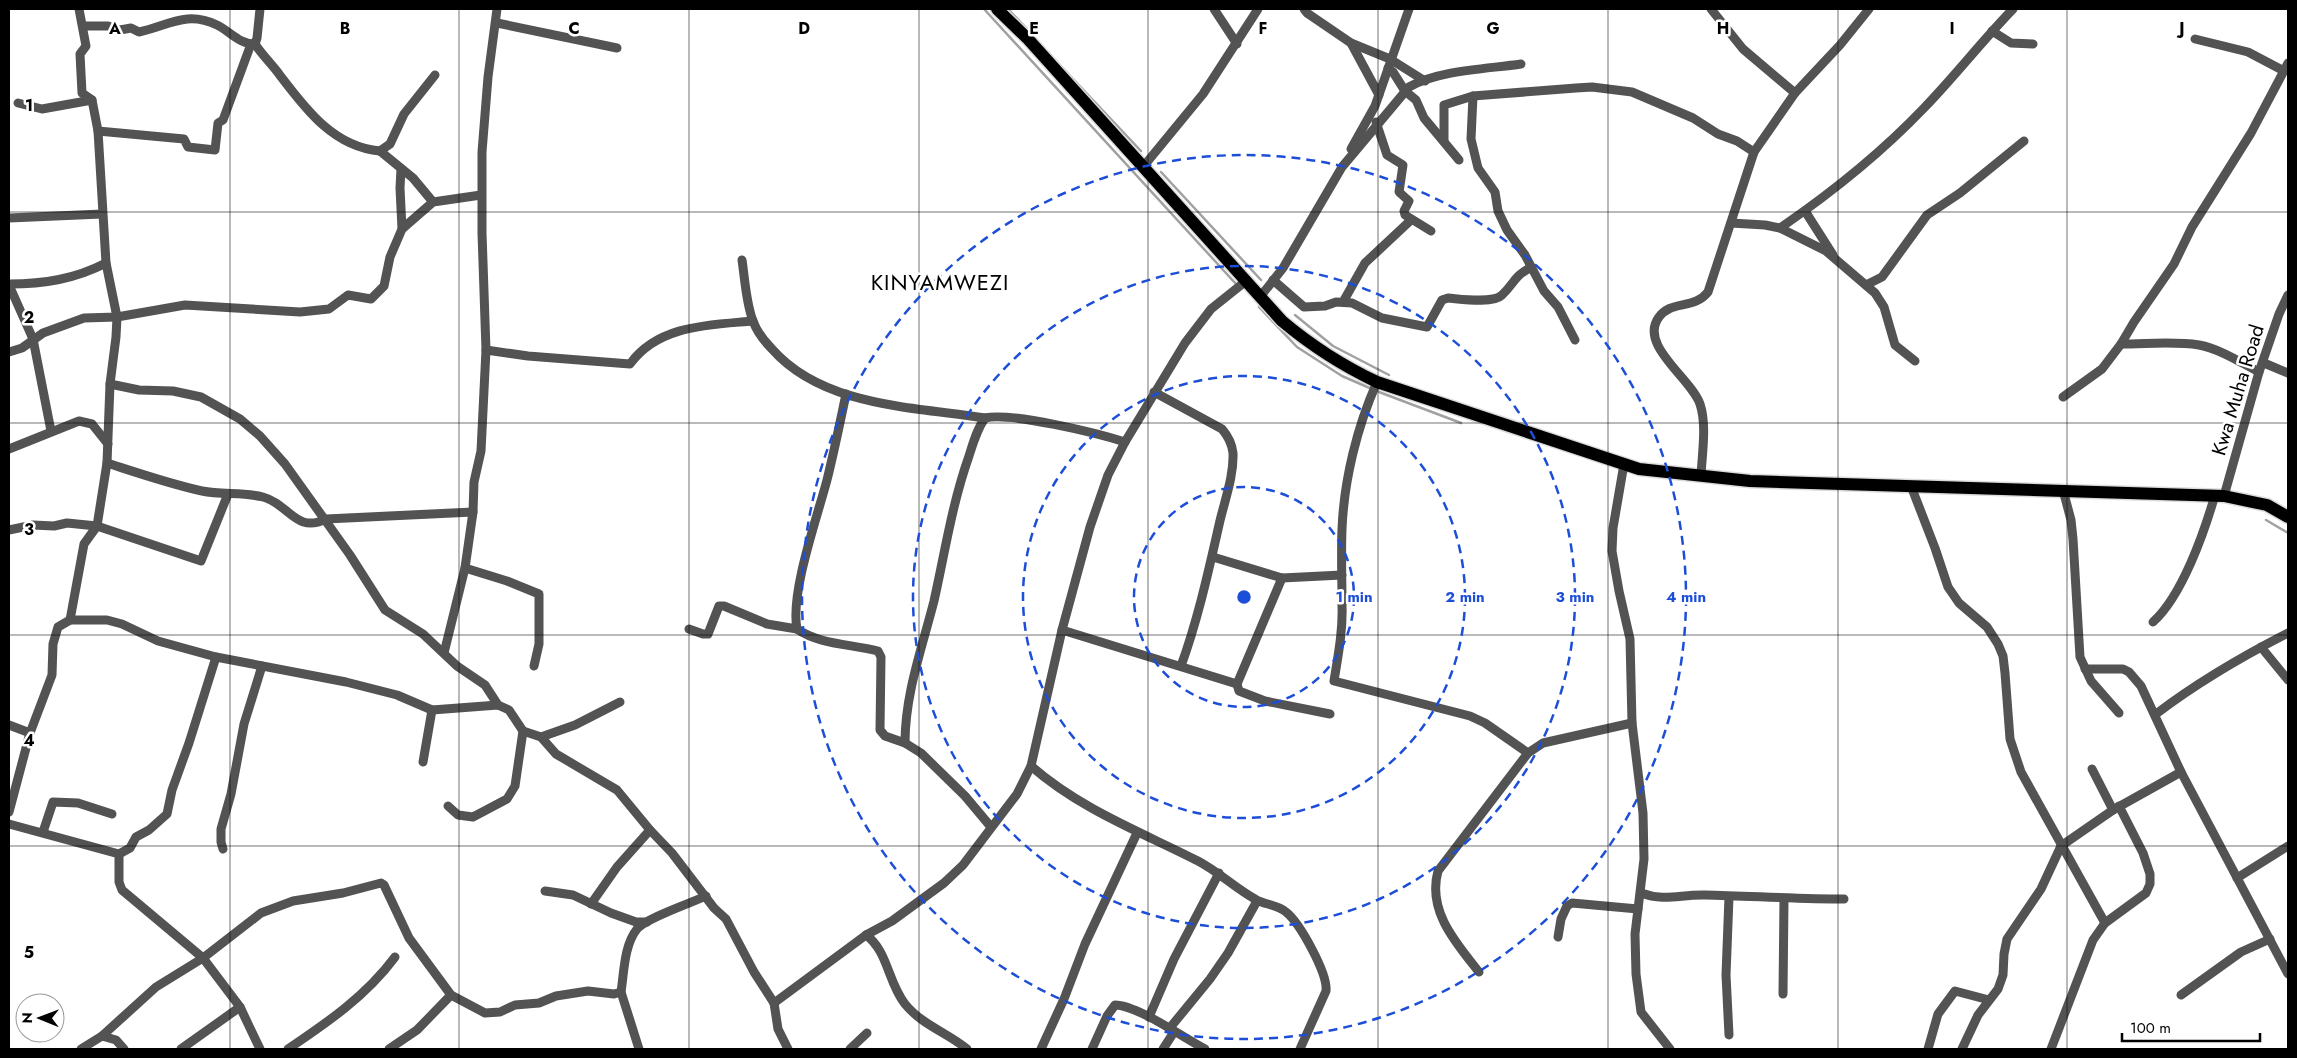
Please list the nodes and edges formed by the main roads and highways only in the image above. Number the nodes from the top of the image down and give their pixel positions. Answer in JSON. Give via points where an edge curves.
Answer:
{"nodes":[{"id":1,"x":997,"y":9,"type":"edge"},
{"id":2,"x":2288,"y":518,"type":"edge"}],
"edges":[{"from":1,"to":2,"type":"main road","via":[[1028,39],[1282,322],[1338,363],[1377,382],[1640,469],[1750,481],[2220,495],[2267,505]]}]}
